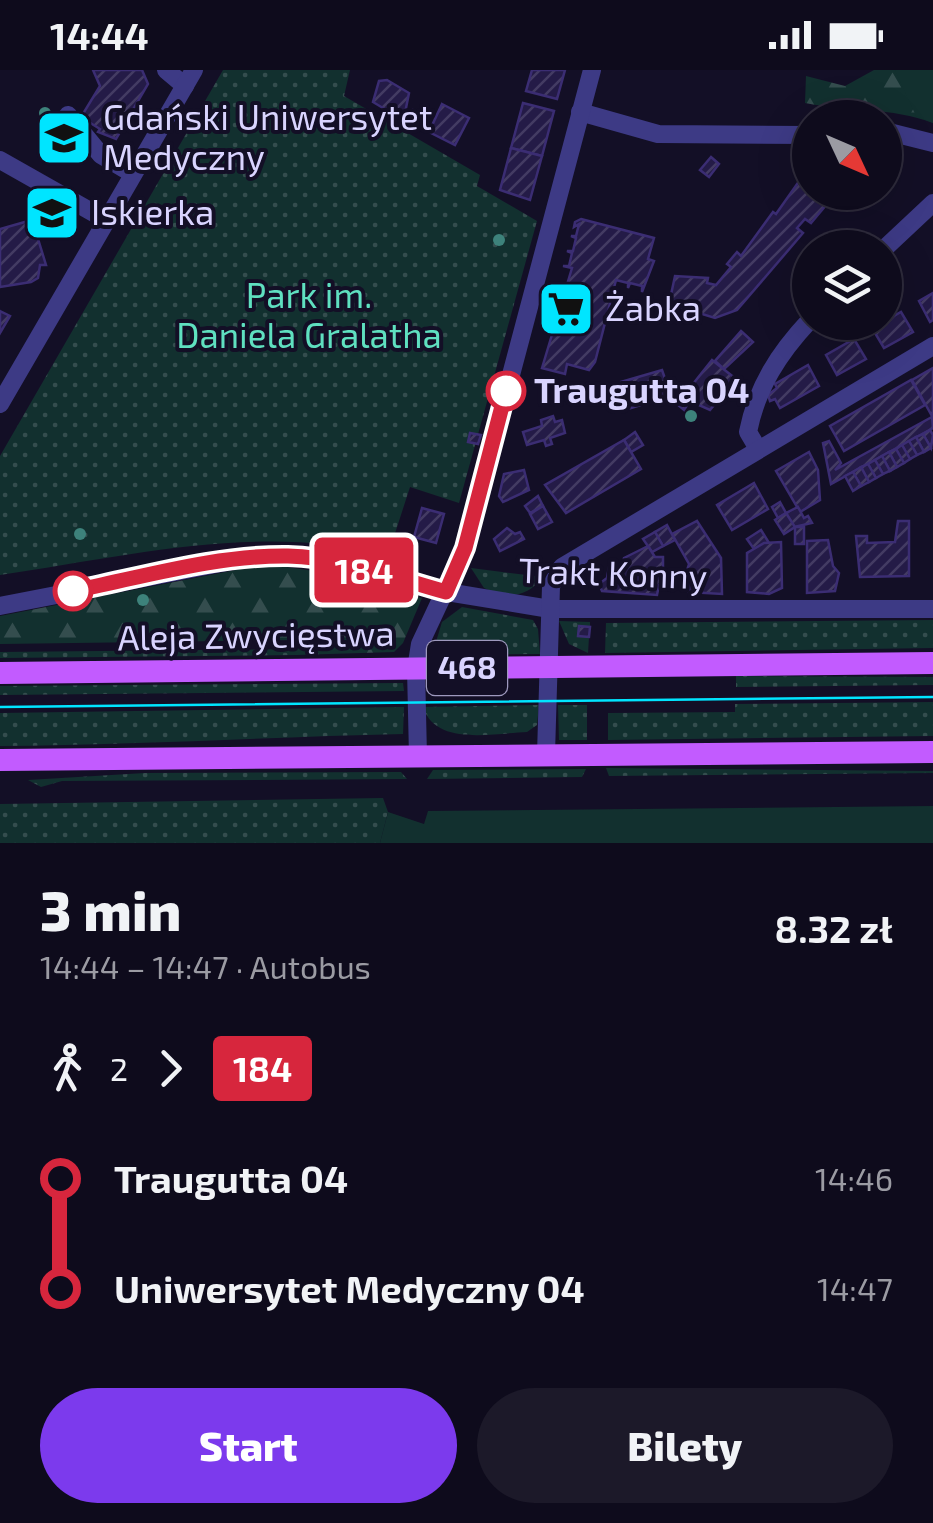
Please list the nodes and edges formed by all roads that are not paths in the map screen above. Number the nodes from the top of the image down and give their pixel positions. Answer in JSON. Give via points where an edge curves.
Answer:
{"nodes":[{"id":1,"x":166,"y":70,"type":"edge"},
{"id":2,"x":592,"y":70,"type":"edge"},
{"id":3,"x":190,"y":78,"type":"edge"},
{"id":4,"x":580,"y":112,"type":"junction"},
{"id":5,"x":68,"y":115,"type":"dead end"},
{"id":6,"x":902,"y":132,"type":"edge"},
{"id":7,"x":792,"y":135,"type":"edge"},
{"id":8,"x":933,"y":143,"type":"edge"},
{"id":9,"x":0,"y":160,"type":"edge"},
{"id":10,"x":133,"y":174,"type":"junction"},
{"id":11,"x":933,"y":203,"type":"edge"},
{"id":12,"x":106,"y":220,"type":"junction"},
{"id":13,"x":902,"y":232,"type":"edge"},
{"id":14,"x":793,"y":340,"type":"edge"},
{"id":15,"x":933,"y":346,"type":"edge"},
{"id":16,"x":0,"y":404,"type":"edge"},
{"id":17,"x":758,"y":450,"type":"junction"},
{"id":18,"x":446,"y":592,"type":"junction"},
{"id":19,"x":0,"y":606,"type":"edge"},
{"id":20,"x":550,"y":609,"type":"junction"},
{"id":21,"x":933,"y":609,"type":"edge"},
{"id":22,"x":933,"y":663,"type":"edge"},
{"id":23,"x":546,"y":668,"type":"junction"},
{"id":24,"x":416,"y":669,"type":"junction"},
{"id":25,"x":0,"y":673,"type":"edge"},
{"id":26,"x":933,"y":752,"type":"edge"},
{"id":27,"x":546,"y":754,"type":"junction"},
{"id":28,"x":418,"y":756,"type":"junction"},
{"id":29,"x":0,"y":760,"type":"edge"}],
"edges":[{"from":1,"to":3,"type":"street"},
{"from":2,"to":4,"type":"street"},
{"from":3,"to":10,"type":"street"},
{"from":4,"to":7,"type":"street","via":[[658,134]]},
{"from":4,"to":18,"type":"street","via":[[465,548]]},
{"from":5,"to":10,"type":"street","via":[[101,155]]},
{"from":6,"to":8,"type":"street"},
{"from":9,"to":12,"type":"street"},
{"from":10,"to":12,"type":"street"},
{"from":11,"to":13,"type":"street"},
{"from":12,"to":16,"type":"street"},
{"from":14,"to":17,"type":"street","via":[[754,401],[748,432]]},
{"from":15,"to":17,"type":"street"},
{"from":17,"to":20,"type":"street","via":[[570,561],[551,586]]},
{"from":18,"to":19,"type":"street","name":"Trakt Konny","via":[[333,561],[288,556],[242,558]]},
{"from":18,"to":20,"type":"street","name":"Trakt Konny"},
{"from":18,"to":24,"type":"street","via":[[420,644]]},
{"from":20,"to":21,"type":"street","name":"Trakt Konny"},
{"from":20,"to":23,"type":"street"},
{"from":22,"to":23,"type":"main road","name":"Aleja Zwycięstwa","number":"468"},
{"from":23,"to":24,"type":"main road","name":"Aleja Zwycięstwa","number":"468"},
{"from":23,"to":27,"type":"street"},
{"from":24,"to":25,"type":"main road","name":"Aleja Zwycięstwa","number":"468"},
{"from":24,"to":28,"type":"street"},
{"from":26,"to":27,"type":"main road"},
{"from":27,"to":28,"type":"main road"},
{"from":28,"to":29,"type":"main road"}]}
